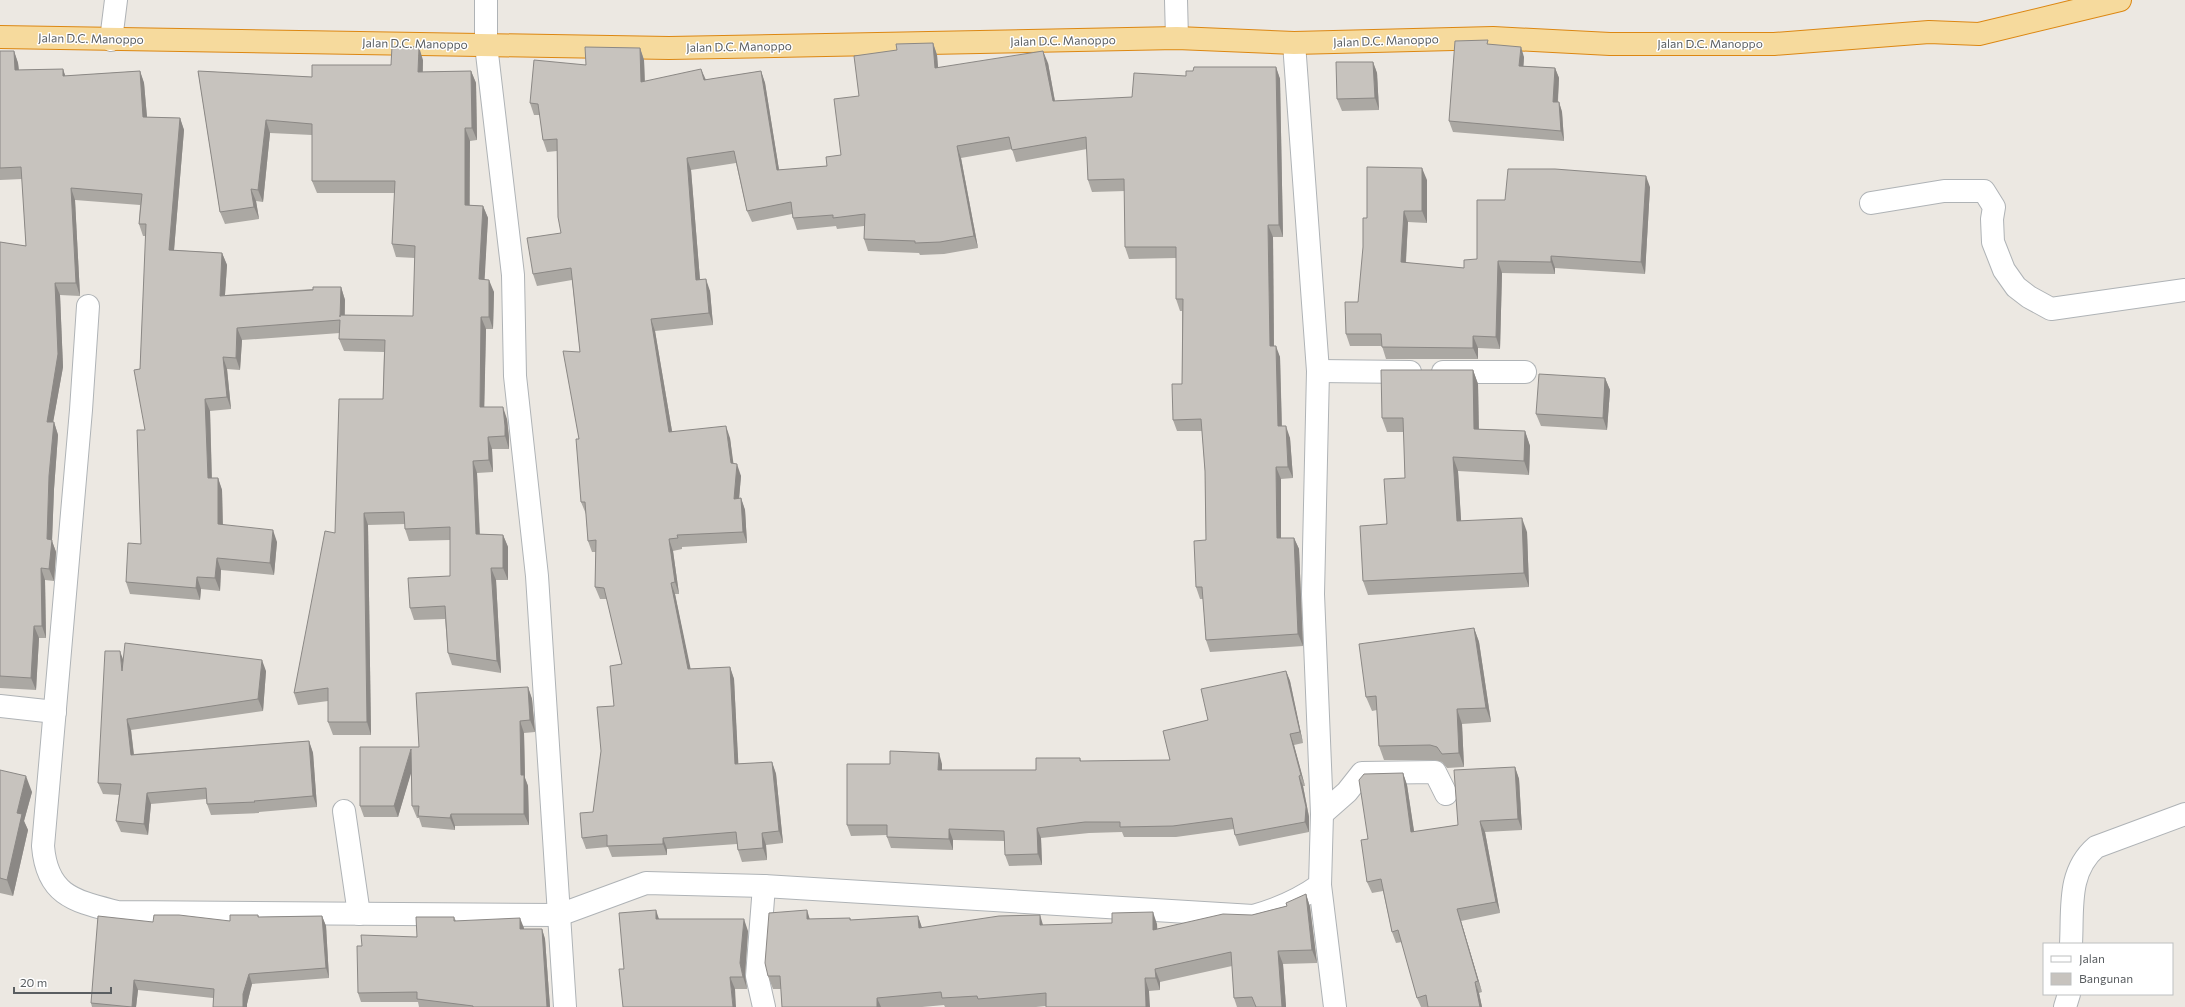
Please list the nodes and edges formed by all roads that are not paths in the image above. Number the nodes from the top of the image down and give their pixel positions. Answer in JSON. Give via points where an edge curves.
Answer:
{"nodes":[{"id":1,"x":116,"y":0,"type":"edge"},
{"id":2,"x":486,"y":0,"type":"edge"},
{"id":3,"x":1176,"y":0,"type":"edge"},
{"id":4,"x":2120,"y":0,"type":"edge"},
{"id":5,"x":0,"y":37,"type":"edge"},
{"id":6,"x":1177,"y":38,"type":"junction"},
{"id":7,"x":111,"y":40,"type":"junction"},
{"id":8,"x":1294,"y":43,"type":"junction"},
{"id":9,"x":486,"y":45,"type":"junction"},
{"id":10,"x":1871,"y":203,"type":"dead end"},
{"id":11,"x":2185,"y":290,"type":"edge"},
{"id":12,"x":88,"y":306,"type":"dead end"},
{"id":13,"x":1318,"y":371,"type":"junction"},
{"id":14,"x":1525,"y":372,"type":"dead end"},
{"id":15,"x":0,"y":706,"type":"edge"},
{"id":16,"x":55,"y":712,"type":"junction"},
{"id":17,"x":1446,"y":794,"type":"dead end"},
{"id":18,"x":344,"y":811,"type":"dead end"},
{"id":19,"x":1322,"y":814,"type":"junction"},
{"id":20,"x":2185,"y":814,"type":"edge"},
{"id":21,"x":1320,"y":885,"type":"junction"},
{"id":22,"x":764,"y":886,"type":"junction"},
{"id":23,"x":359,"y":914,"type":"junction"},
{"id":24,"x":559,"y":915,"type":"junction"},
{"id":25,"x":2071,"y":943,"type":"edge"},
{"id":26,"x":2069,"y":995,"type":"edge"},
{"id":27,"x":565,"y":1007,"type":"edge"},
{"id":28,"x":764,"y":1007,"type":"edge"},
{"id":29,"x":1335,"y":1007,"type":"edge"},
{"id":30,"x":2065,"y":1007,"type":"edge"}],
"edges":[{"from":1,"to":7,"type":"street"},
{"from":2,"to":9,"type":"street"},
{"from":3,"to":6,"type":"street"},
{"from":4,"to":8,"type":"highway","name":"Jalan D.C. Manoppo","via":[[1979,34],[1929,32],[1774,44],[1610,44],[1493,38]]},
{"from":5,"to":7,"type":"highway","name":"Jalan D.C. Manoppo"},
{"from":6,"to":8,"type":"highway","name":"Jalan D.C. Manoppo"},
{"from":6,"to":9,"type":"highway","name":"Jalan D.C. Manoppo","via":[[669,48]]},
{"from":7,"to":9,"type":"highway","name":"Jalan D.C. Manoppo"},
{"from":8,"to":13,"type":"street"},
{"from":9,"to":24,"type":"street","via":[[513,275],[515,376],[537,576]]},
{"from":10,"to":11,"type":"street","via":[[1944,191],[1984,191],[1994,207],[1993,242],[2004,270],[2016,287],[2051,309]]},
{"from":12,"to":16,"type":"street"},
{"from":13,"to":14,"type":"street"},
{"from":13,"to":19,"type":"street","via":[[1313,594]]},
{"from":15,"to":16,"type":"street"},
{"from":16,"to":23,"type":"street","via":[[43,846],[45,864],[62,893],[85,904],[117,912]]},
{"from":17,"to":19,"type":"street","via":[[1435,772],[1362,773],[1347,792]]},
{"from":18,"to":23,"type":"street"},
{"from":19,"to":21,"type":"street"},
{"from":20,"to":25,"type":"street","via":[[2096,847],[2086,856],[2078,869],[2073,890]]},
{"from":21,"to":22,"type":"street","via":[[1302,898],[1278,909],[1253,916]]},
{"from":21,"to":29,"type":"street"},
{"from":22,"to":24,"type":"street","via":[[646,883]]},
{"from":22,"to":28,"type":"street","via":[[757,976]]},
{"from":23,"to":24,"type":"street"},
{"from":24,"to":27,"type":"street"},
{"from":26,"to":30,"type":"street"}]}
